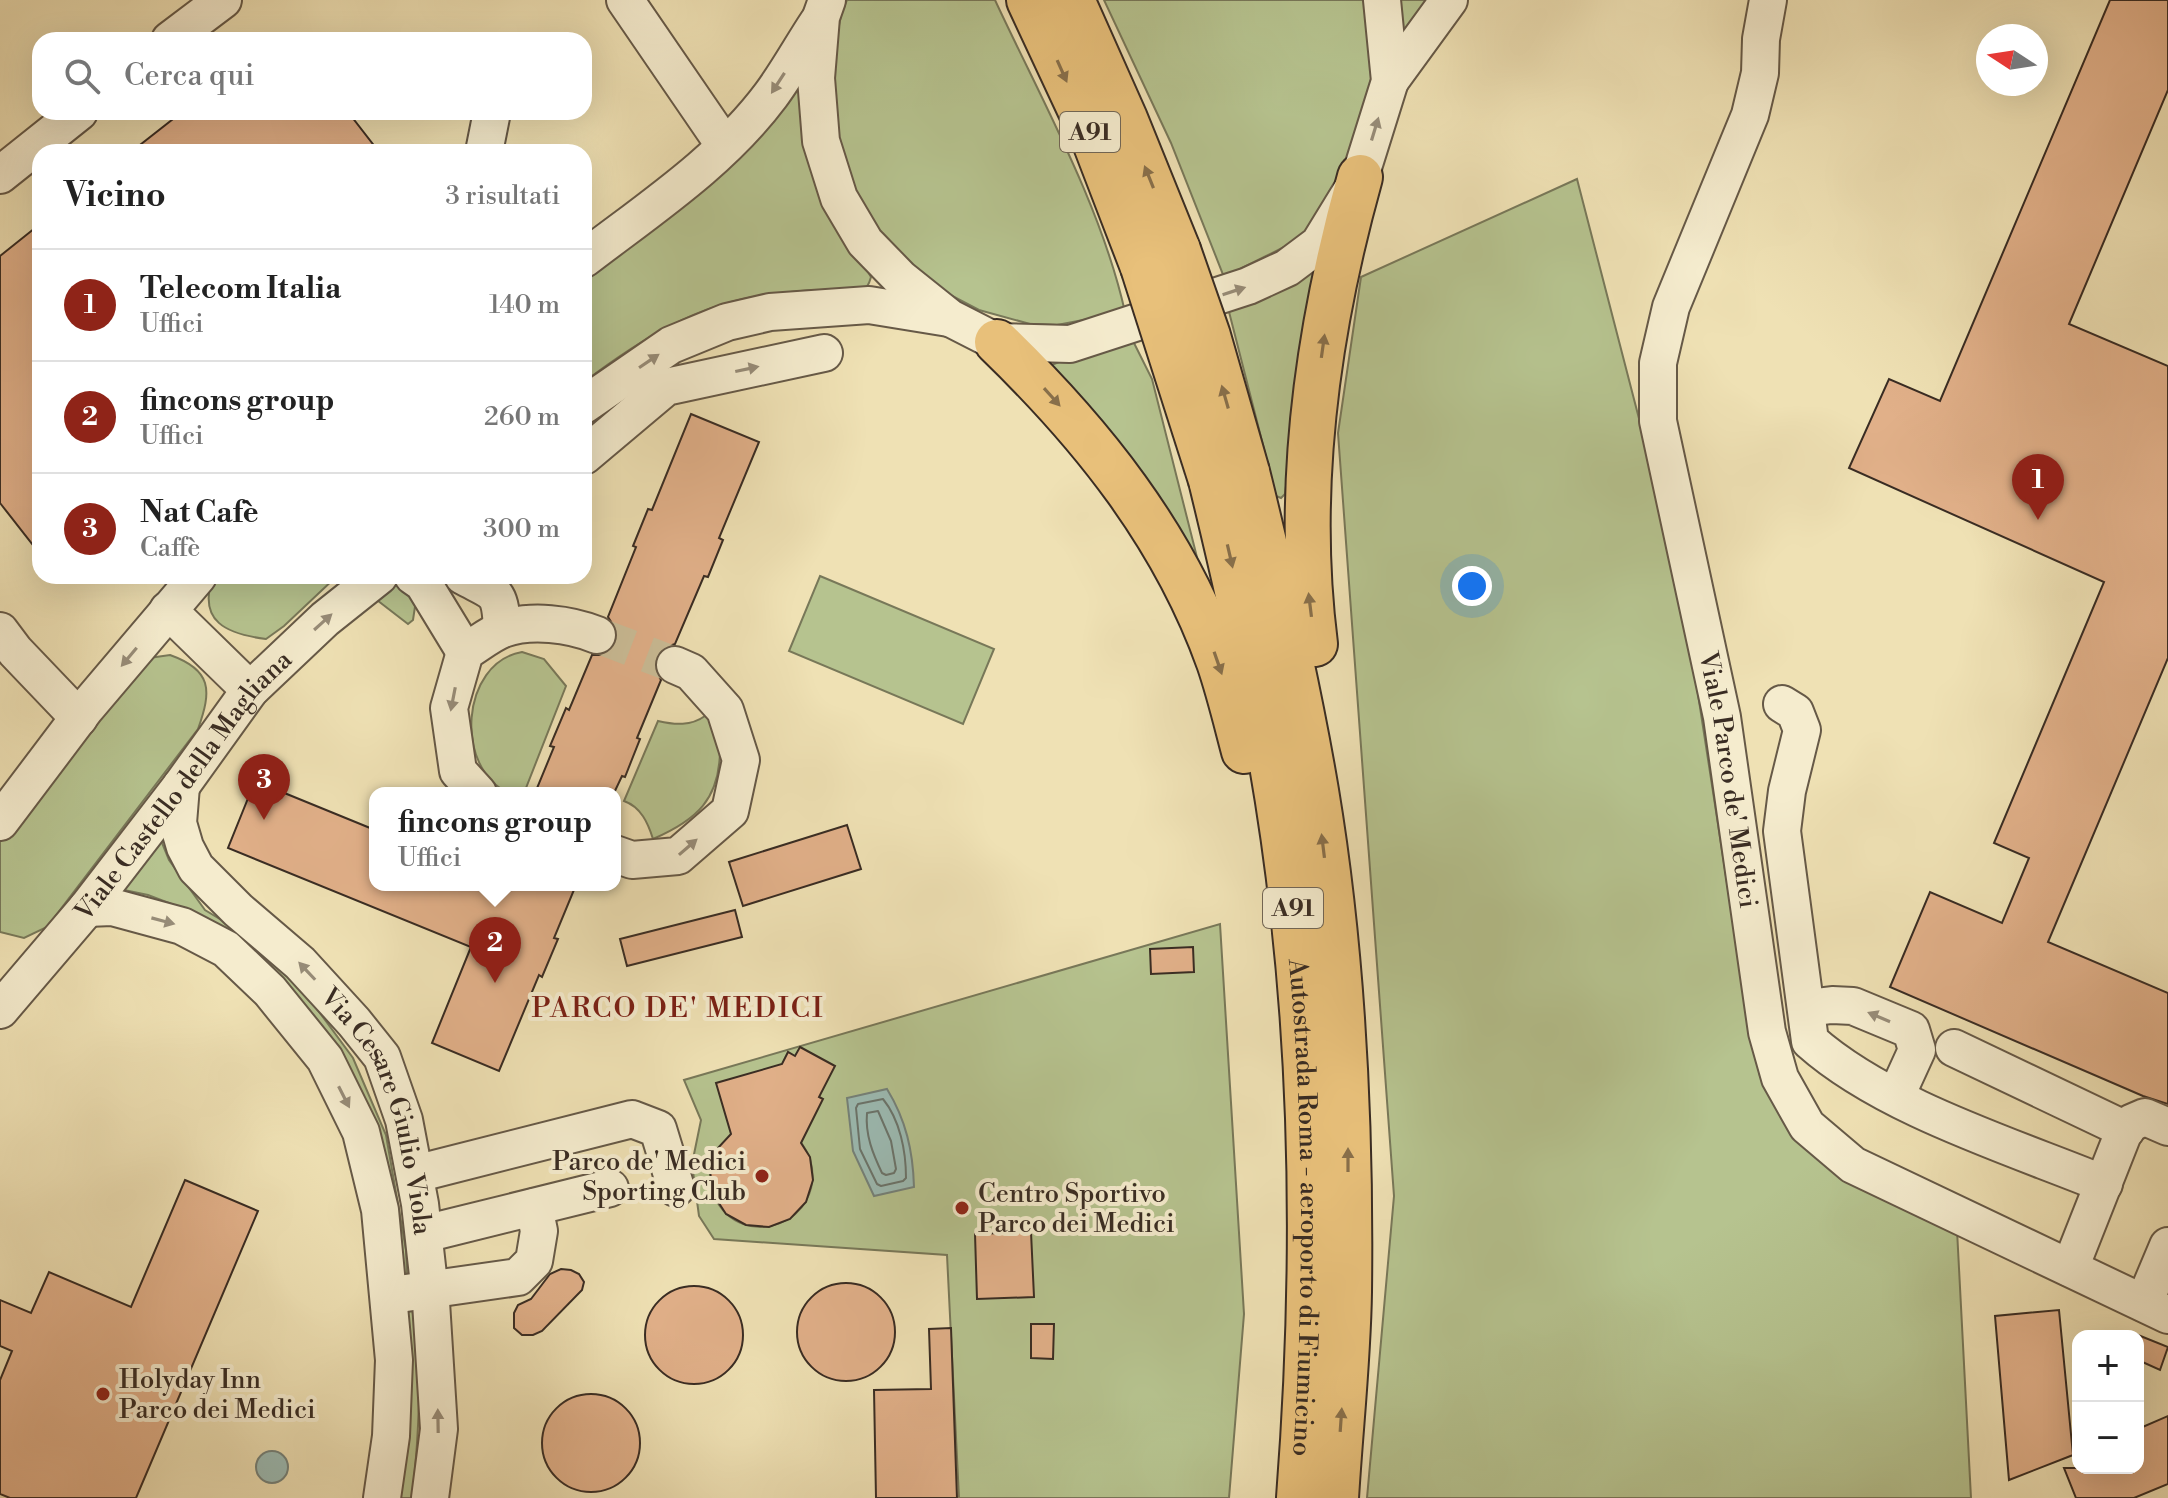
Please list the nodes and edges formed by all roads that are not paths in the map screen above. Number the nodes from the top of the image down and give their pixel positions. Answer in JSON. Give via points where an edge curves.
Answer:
{"nodes":[{"id":1,"x":223,"y":0,"type":"edge"},
{"id":2,"x":625,"y":0,"type":"edge"},
{"id":3,"x":1029,"y":0,"type":"edge"},
{"id":4,"x":1072,"y":0,"type":"edge"},
{"id":5,"x":1382,"y":0,"type":"edge"},
{"id":6,"x":1449,"y":0,"type":"edge"},
{"id":7,"x":1745,"y":0,"type":"edge"},
{"id":8,"x":1768,"y":0,"type":"edge"},
{"id":9,"x":824,"y":9,"type":"edge"},
{"id":10,"x":181,"y":32,"type":"edge"},
{"id":11,"x":1761,"y":39,"type":"junction"},
{"id":12,"x":1390,"y":81,"type":"junction"},
{"id":13,"x":69,"y":120,"type":"edge"},
{"id":14,"x":490,"y":120,"type":"edge"},
{"id":15,"x":39,"y":144,"type":"edge"},
{"id":16,"x":486,"y":144,"type":"edge"},
{"id":17,"x":725,"y":146,"type":"junction"},
{"id":18,"x":32,"y":149,"type":"edge"},
{"id":19,"x":0,"y":175,"type":"edge"},
{"id":20,"x":1360,"y":177,"type":"junction"},
{"id":21,"x":592,"y":253,"type":"edge"},
{"id":22,"x":1160,"y":258,"type":"junction"},
{"id":23,"x":950,"y":318,"type":"junction"},
{"id":24,"x":997,"y":342,"type":"junction"},
{"id":25,"x":824,"y":353,"type":"dead end"},
{"id":26,"x":592,"y":399,"type":"edge"},
{"id":27,"x":592,"y":449,"type":"edge"},
{"id":28,"x":1229,"y":476,"type":"junction"},
{"id":29,"x":191,"y":584,"type":"edge"},
{"id":30,"x":369,"y":584,"type":"edge"},
{"id":31,"x":424,"y":584,"type":"edge"},
{"id":32,"x":480,"y":584,"type":"edge"},
{"id":33,"x":168,"y":610,"type":"junction"},
{"id":34,"x":502,"y":629,"type":"junction"},
{"id":35,"x":0,"y":631,"type":"edge"},
{"id":36,"x":597,"y":635,"type":"tunnel mouth"},
{"id":37,"x":465,"y":652,"type":"junction"},
{"id":38,"x":675,"y":665,"type":"tunnel mouth"},
{"id":39,"x":250,"y":690,"type":"junction"},
{"id":40,"x":1782,"y":704,"type":"dead end"},
{"id":41,"x":79,"y":718,"type":"junction"},
{"id":42,"x":181,"y":786,"type":"junction"},
{"id":43,"x":473,"y":787,"type":"edge"},
{"id":44,"x":1316,"y":793,"type":"junction"},
{"id":45,"x":0,"y":822,"type":"edge"},
{"id":46,"x":621,"y":856,"type":"edge"},
{"id":47,"x":87,"y":908,"type":"junction"},
{"id":48,"x":1293,"y":913,"type":"junction"},
{"id":49,"x":12,"y":975,"type":"edge"},
{"id":50,"x":1807,"y":1008,"type":"junction"},
{"id":51,"x":0,"y":1010,"type":"edge"},
{"id":52,"x":1954,"y":1048,"type":"dead end"},
{"id":53,"x":1896,"y":1096,"type":"junction"},
{"id":54,"x":2168,"y":1127,"type":"edge"},
{"id":55,"x":2126,"y":1130,"type":"junction"},
{"id":56,"x":415,"y":1174,"type":"junction"},
{"id":57,"x":2104,"y":1184,"type":"junction"},
{"id":58,"x":610,"y":1188,"type":"dead end"},
{"id":59,"x":676,"y":1188,"type":"dead end"},
{"id":60,"x":534,"y":1207,"type":"junction"},
{"id":61,"x":424,"y":1234,"type":"junction"},
{"id":62,"x":2168,"y":1246,"type":"edge"},
{"id":63,"x":2070,"y":1268,"type":"junction"},
{"id":64,"x":430,"y":1291,"type":"junction"},
{"id":65,"x":388,"y":1295,"type":"junction"},
{"id":66,"x":2156,"y":1309,"type":"edge"},
{"id":67,"x":382,"y":1498,"type":"edge"},
{"id":68,"x":430,"y":1498,"type":"edge"},
{"id":69,"x":1299,"y":1498,"type":"edge"},
{"id":70,"x":1336,"y":1498,"type":"edge"}],
"edges":[{"from":1,"to":10,"type":"street"},
{"from":2,"to":17,"type":"street"},
{"from":3,"to":22,"type":"highway","name":"Autostrada Roma - aeroporto di Fiumicino","number":"A91","one_way":true,"via":[[1093,137]]},
{"from":22,"to":4,"type":"highway","name":"Autostrada Roma - aeroporto di Fiumicino","number":"A91","one_way":true,"via":[[1125,119]]},
{"from":5,"to":12,"type":"street"},
{"from":6,"to":12,"type":"street"},
{"from":7,"to":11,"type":"street","name":"Viale Parco de' Medici"},
{"from":8,"to":11,"type":"street","name":"Viale Parco de' Medici"},
{"from":9,"to":17,"type":"street","one_way":true,"via":[[770,96]]},
{"from":9,"to":23,"type":"street","via":[[816,78],[821,141],[839,198],[865,242]]},
{"from":11,"to":63,"type":"street","name":"Viale Parco de' Medici","via":[[1750,115],[1671,307],[1658,363],[1658,421],[1722,717],[1767,1032],[1780,1078],[1807,1126],[1853,1165]]},
{"from":20,"to":12,"type":"street","one_way":true},
{"from":13,"to":15,"type":"street"},
{"from":14,"to":16,"type":"street"},
{"from":17,"to":21,"type":"street"},
{"from":18,"to":19,"type":"street"},
{"from":24,"to":20,"type":"street","one_way":true,"via":[[1070,344],[1248,286],[1287,268],[1319,244]]},
{"from":44,"to":20,"type":"highway","one_way":true,"via":[[1326,744],[1307,588],[1308,488],[1326,321]]},
{"from":22,"to":28,"type":"highway","name":"Autostrada Roma - aeroporto di Fiumicino","number":"A91","bridge":true},
{"from":23,"to":24,"type":"street"},
{"from":26,"to":23,"type":"street","one_way":true,"via":[[671,345],[727,322],[784,311],[869,305]]},
{"from":24,"to":48,"type":"highway","one_way":true,"via":[[1086,436],[1136,500],[1182,575],[1219,662],[1271,868]]},
{"from":27,"to":25,"type":"street","one_way":true,"via":[[666,387]]},
{"from":28,"to":44,"type":"highway","name":"Autostrada Roma - aeroporto di Fiumicino","number":"A91","via":[[1279,600]]},
{"from":28,"to":48,"type":"highway","name":"Autostrada Roma - aeroporto di Fiumicino","number":"A91","one_way":true,"via":[[1244,614],[1270,747]]},
{"from":29,"to":33,"type":"street"},
{"from":39,"to":30,"type":"street","name":"Viale Castello della Magliana","one_way":true},
{"from":31,"to":37,"type":"street"},
{"from":32,"to":34,"type":"street","via":[[501,602]]},
{"from":33,"to":39,"type":"street"},
{"from":33,"to":41,"type":"street","one_way":true},
{"from":34,"to":36,"type":"street","via":[[528,623]]},
{"from":34,"to":37,"type":"street"},
{"from":35,"to":41,"type":"street"},
{"from":37,"to":43,"type":"street","one_way":true,"via":[[449,708],[458,771]]},
{"from":46,"to":38,"type":"street","one_way":true,"via":[[678,856],[730,811],[741,760],[725,710],[691,672]]},
{"from":39,"to":42,"type":"street","name":"Viale Castello della Magliana"},
{"from":40,"to":50,"type":"street","via":[[1795,712],[1802,730],[1782,831]]},
{"from":41,"to":45,"type":"street"},
{"from":42,"to":47,"type":"street","name":"Viale Castello della Magliana"},
{"from":56,"to":42,"type":"street","name":"Via Cesare Giulio Viola","one_way":true,"via":[[404,1120],[382,1057],[300,963],[196,868],[178,823]]},
{"from":70,"to":44,"type":"highway","name":"Autostrada Roma - aeroporto di Fiumicino","number":"A91","one_way":true,"via":[[1349,1295],[1348,1141],[1336,955]]},
{"from":47,"to":49,"type":"street","name":"Viale Castello della Magliana"},
{"from":47,"to":65,"type":"street","name":"Via Cesare Giulio Viola","one_way":true,"via":[[112,907],[182,926],[226,949],[270,991],[325,1059],[361,1132],[380,1210]]},
{"from":48,"to":69,"type":"highway","name":"Autostrada Roma - aeroporto di Fiumicino","number":"A91","via":[[1310,1166],[1309,1321]]},
{"from":49,"to":51,"type":"street","name":"Viale Castello della Magliana"},
{"from":50,"to":53,"type":"street","via":[[1810,1041],[1835,1064]]},
{"from":53,"to":50,"type":"street","one_way":true,"via":[[1917,1050],[1911,1030],[1853,1006]]},
{"from":52,"to":55,"type":"street"},
{"from":53,"to":57,"type":"street"},
{"from":54,"to":55,"type":"street","via":[[2145,1117]]},
{"from":55,"to":57,"type":"street"},
{"from":56,"to":59,"type":"street","via":[[632,1119],[658,1129]]},
{"from":56,"to":61,"type":"street","name":"Via Cesare Giulio Viola"},
{"from":57,"to":63,"type":"street"},
{"from":58,"to":60,"type":"street"},
{"from":60,"to":61,"type":"street"},
{"from":60,"to":64,"type":"street","via":[[539,1231],[534,1261],[518,1277]]},
{"from":61,"to":64,"type":"street","name":"Via Cesare Giulio Viola"},
{"from":62,"to":66,"type":"street"},
{"from":63,"to":66,"type":"street","name":"Viale Parco de' Medici"},
{"from":64,"to":65,"type":"street"},
{"from":68,"to":64,"type":"street","name":"Via Cesare Giulio Viola","one_way":true,"via":[[439,1429]]},
{"from":65,"to":67,"type":"street","name":"Via Cesare Giulio Viola","via":[[394,1360]]}]}
